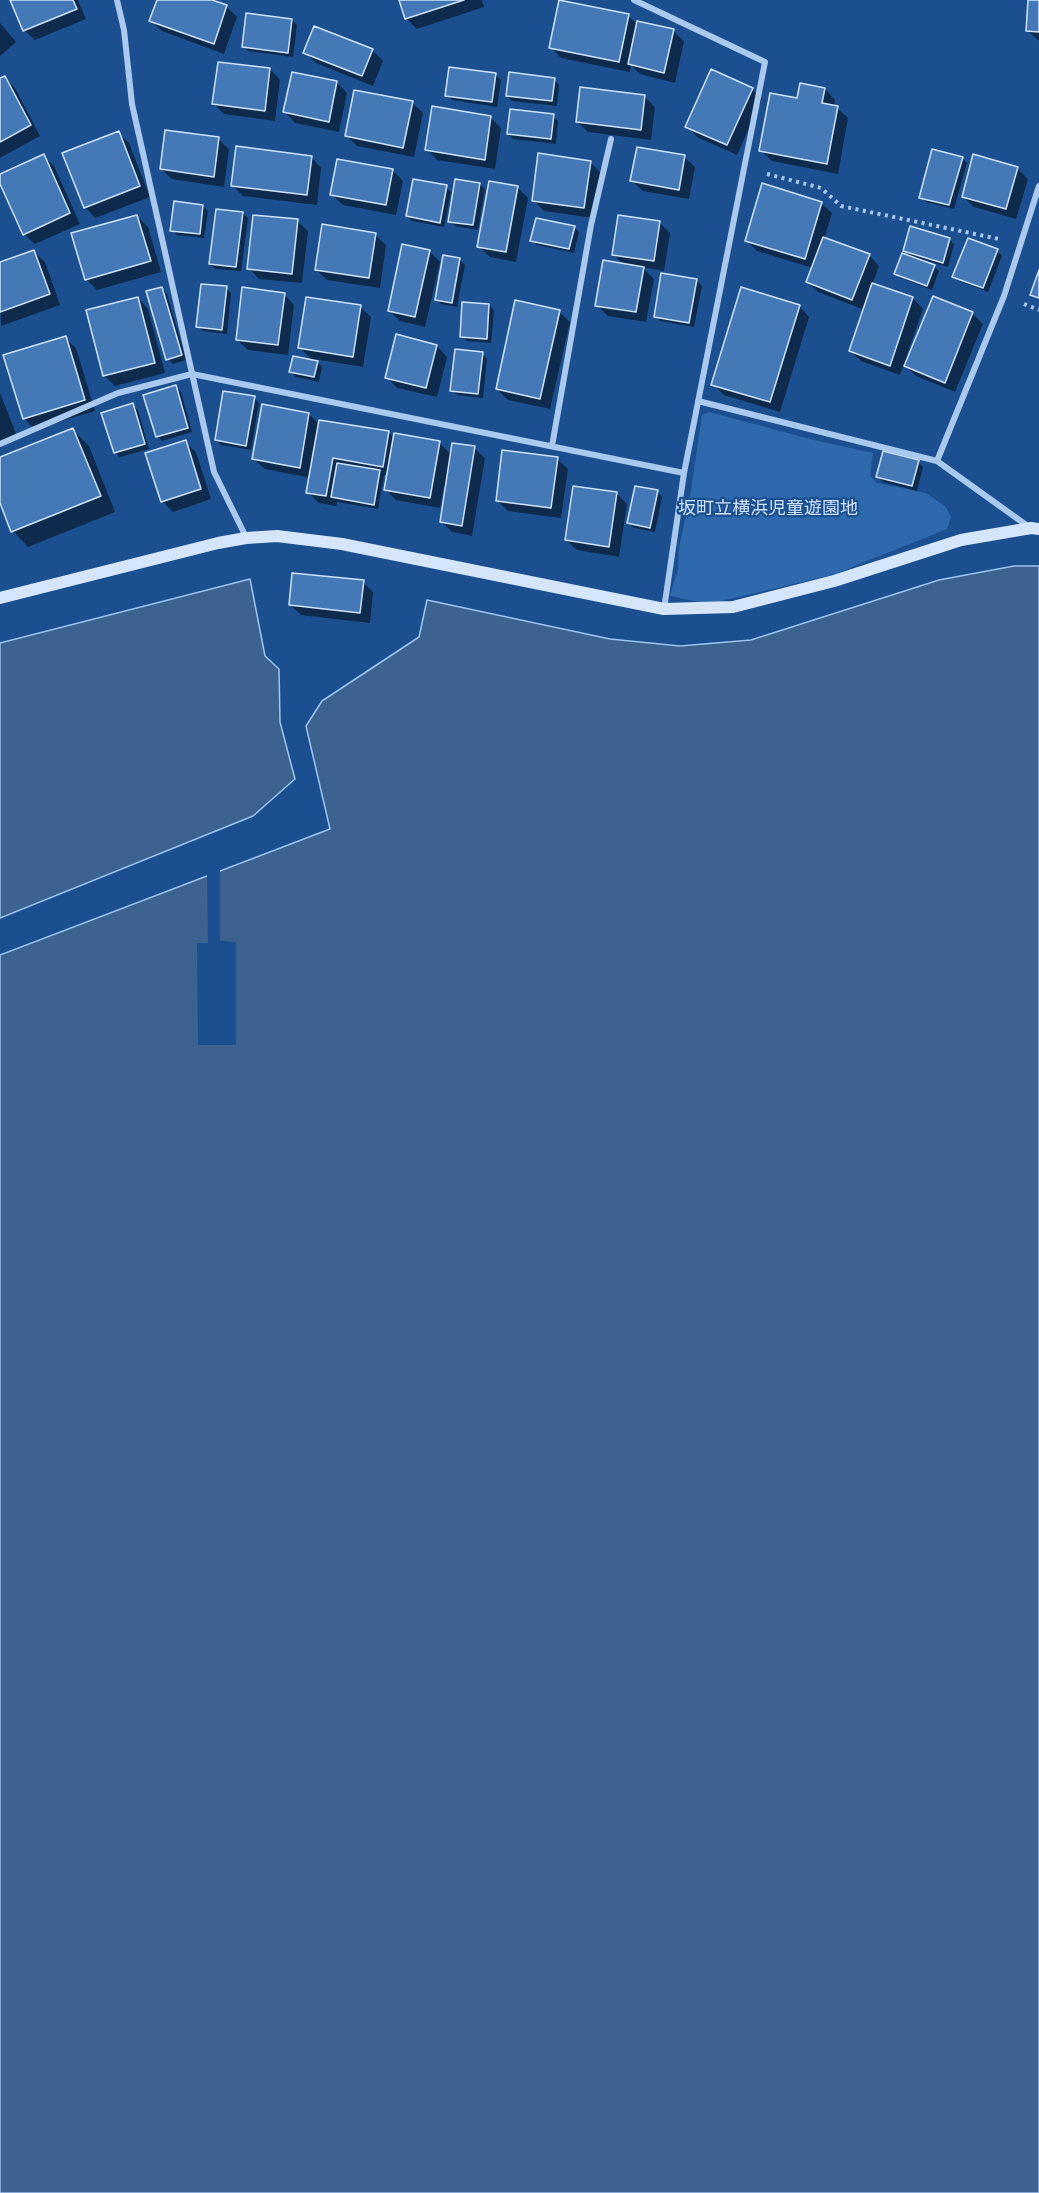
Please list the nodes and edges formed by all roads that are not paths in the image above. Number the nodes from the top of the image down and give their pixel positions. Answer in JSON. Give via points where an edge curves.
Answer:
{"nodes":[{"id":1,"x":117,"y":0,"type":"edge"},
{"id":2,"x":634,"y":0,"type":"edge"},
{"id":3,"x":611,"y":139,"type":"dead end"},
{"id":4,"x":1039,"y":186,"type":"edge"},
{"id":5,"x":192,"y":374,"type":"junction"},
{"id":6,"x":698,"y":401,"type":"junction"},
{"id":7,"x":0,"y":444,"type":"edge"},
{"id":8,"x":552,"y":446,"type":"junction"},
{"id":9,"x":937,"y":461,"type":"junction"},
{"id":10,"x":684,"y":473,"type":"junction"},
{"id":11,"x":1035,"y":528,"type":"edge"},
{"id":12,"x":246,"y":538,"type":"junction"},
{"id":13,"x":1,"y":595,"type":"edge"},
{"id":14,"x":664,"y":609,"type":"junction"}],
"edges":[{"from":1,"to":5,"type":"street","via":[[132,104]]},
{"from":2,"to":6,"type":"street","via":[[765,62]]},
{"from":3,"to":8,"type":"street","via":[[591,225]]},
{"from":4,"to":9,"type":"street","via":[[1004,296]]},
{"from":5,"to":7,"type":"street","via":[[118,393]]},
{"from":5,"to":8,"type":"street"},
{"from":5,"to":12,"type":"street","via":[[214,472]]},
{"from":6,"to":9,"type":"street"},
{"from":6,"to":10,"type":"street"},
{"from":8,"to":10,"type":"street"},
{"from":9,"to":11,"type":"street"},
{"from":10,"to":14,"type":"street"},
{"from":11,"to":14,"type":"street","via":[[961,540],[834,581],[733,607]]},
{"from":12,"to":13,"type":"street"},
{"from":12,"to":14,"type":"street","via":[[277,536],[342,544]]}]}
